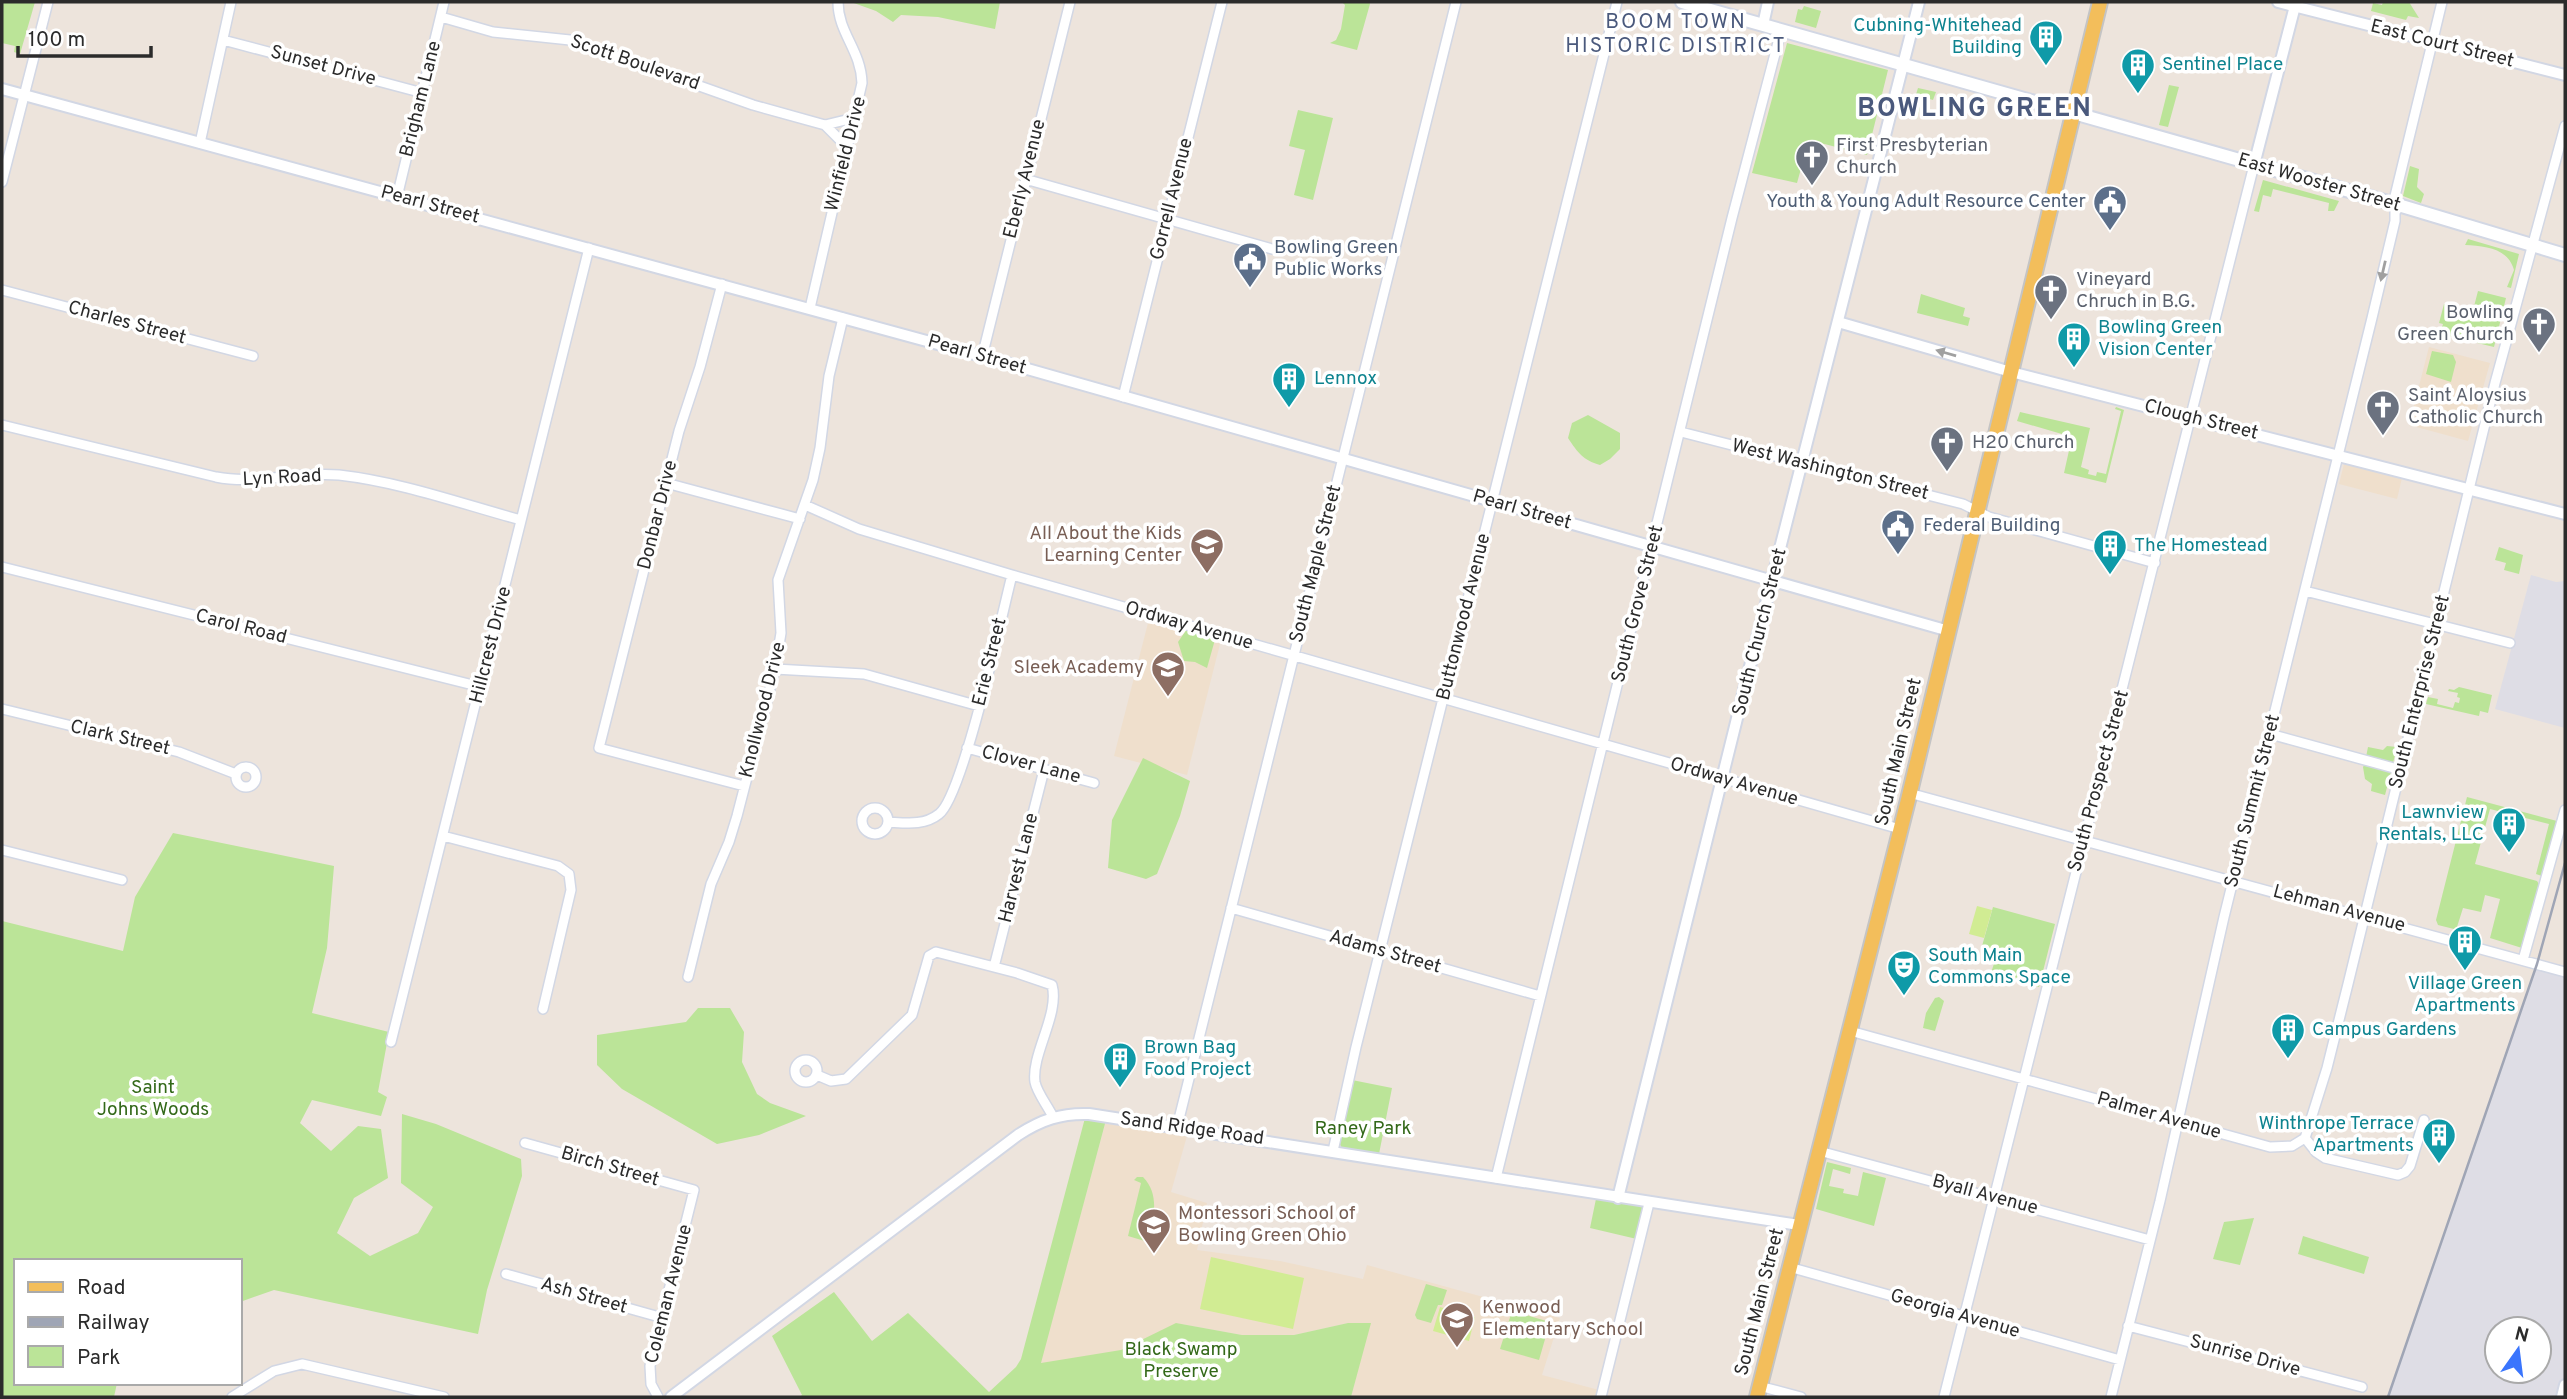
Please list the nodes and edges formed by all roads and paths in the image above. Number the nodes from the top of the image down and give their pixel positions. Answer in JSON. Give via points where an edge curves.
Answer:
{"nodes":[{"id":1,"x":48,"y":2,"type":"edge"},
{"id":2,"x":232,"y":2,"type":"edge"},
{"id":3,"x":444,"y":2,"type":"edge"},
{"id":4,"x":838,"y":2,"type":"edge"},
{"id":5,"x":1070,"y":2,"type":"edge"},
{"id":6,"x":1222,"y":2,"type":"edge"},
{"id":7,"x":1456,"y":2,"type":"edge"},
{"id":8,"x":1617,"y":2,"type":"edge"},
{"id":9,"x":1682,"y":2,"type":"edge"},
{"id":10,"x":1768,"y":2,"type":"edge"},
{"id":11,"x":1919,"y":2,"type":"edge"},
{"id":12,"x":2100,"y":2,"type":"edge"},
{"id":13,"x":2278,"y":2,"type":"edge"},
{"id":14,"x":2442,"y":2,"type":"edge"},
{"id":15,"x":2295,"y":4,"type":"edge"},
{"id":16,"x":441,"y":17,"type":"junction"},
{"id":17,"x":1763,"y":25,"type":"junction"},
{"id":18,"x":1781,"y":31,"type":"junction"},
{"id":19,"x":223,"y":40,"type":"junction"},
{"id":20,"x":2432,"y":41,"type":"junction"},
{"id":21,"x":1904,"y":66,"type":"junction"},
{"id":22,"x":2565,"y":75,"type":"edge"},
{"id":23,"x":2,"y":89,"type":"edge"},
{"id":24,"x":423,"y":93,"type":"junction"},
{"id":25,"x":23,"y":95,"type":"junction"},
{"id":26,"x":2072,"y":114,"type":"junction"},
{"id":27,"x":854,"y":118,"type":"junction"},
{"id":28,"x":825,"y":125,"type":"junction"},
{"id":29,"x":2565,"y":126,"type":"edge"},
{"id":30,"x":200,"y":143,"type":"junction"},
{"id":31,"x":847,"y":147,"type":"junction"},
{"id":32,"x":2254,"y":165,"type":"junction"},
{"id":33,"x":1025,"y":179,"type":"junction"},
{"id":34,"x":2,"y":181,"type":"edge"},
{"id":35,"x":397,"y":197,"type":"junction"},
{"id":36,"x":2395,"y":204,"type":"junction"},
{"id":37,"x":1167,"y":220,"type":"junction"},
{"id":38,"x":2533,"y":246,"type":"junction"},
{"id":39,"x":589,"y":248,"type":"junction"},
{"id":40,"x":1272,"y":249,"type":"dead end"},
{"id":41,"x":2565,"y":255,"type":"edge"},
{"id":42,"x":722,"y":284,"type":"junction"},
{"id":43,"x":2,"y":290,"type":"edge"},
{"id":44,"x":810,"y":308,"type":"junction"},
{"id":45,"x":843,"y":317,"type":"junction"},
{"id":46,"x":1839,"y":322,"type":"junction"},
{"id":47,"x":254,"y":356,"type":"dead end"},
{"id":48,"x":982,"y":357,"type":"junction"},
{"id":49,"x":2011,"y":372,"type":"junction"},
{"id":50,"x":1123,"y":397,"type":"junction"},
{"id":51,"x":2190,"y":417,"type":"junction"},
{"id":52,"x":2,"y":425,"type":"edge"},
{"id":53,"x":1681,"y":432,"type":"junction"},
{"id":54,"x":2336,"y":456,"type":"junction"},
{"id":55,"x":1343,"y":459,"type":"junction"},
{"id":56,"x":1802,"y":463,"type":"junction"},
{"id":57,"x":666,"y":483,"type":"junction"},
{"id":58,"x":2470,"y":489,"type":"junction"},
{"id":59,"x":1492,"y":501,"type":"junction"},
{"id":60,"x":805,"y":505,"type":"junction"},
{"id":61,"x":1978,"y":512,"type":"junction"},
{"id":62,"x":2565,"y":514,"type":"edge"},
{"id":63,"x":800,"y":519,"type":"junction"},
{"id":64,"x":521,"y":520,"type":"junction"},
{"id":65,"x":1651,"y":548,"type":"junction"},
{"id":66,"x":2155,"y":563,"type":"junction"},
{"id":67,"x":2,"y":567,"type":"edge"},
{"id":68,"x":1012,"y":575,"type":"junction"},
{"id":69,"x":1772,"y":581,"type":"junction"},
{"id":70,"x":2305,"y":591,"type":"junction"},
{"id":71,"x":2436,"y":625,"type":"junction"},
{"id":72,"x":1949,"y":631,"type":"junction"},
{"id":73,"x":2510,"y":643,"type":"dead end"},
{"id":74,"x":1293,"y":656,"type":"junction"},
{"id":75,"x":775,"y":668,"type":"junction"},
{"id":76,"x":481,"y":687,"type":"junction"},
{"id":77,"x":1443,"y":697,"type":"junction"},
{"id":78,"x":979,"y":706,"type":"junction"},
{"id":79,"x":2,"y":709,"type":"edge"},
{"id":80,"x":2270,"y":734,"type":"junction"},
{"id":81,"x":1604,"y":744,"type":"junction"},
{"id":82,"x":967,"y":748,"type":"junction"},
{"id":83,"x":1044,"y":769,"type":"junction"},
{"id":84,"x":2401,"y":770,"type":"junction"},
{"id":85,"x":236,"y":774,"type":"dead end"},
{"id":86,"x":1722,"y":778,"type":"junction"},
{"id":87,"x":1094,"y":783,"type":"dead end"},
{"id":88,"x":744,"y":786,"type":"junction"},
{"id":89,"x":1909,"y":793,"type":"junction"},
{"id":90,"x":2565,"y":810,"type":"edge"},
{"id":91,"x":888,"y":822,"type":"dead end"},
{"id":92,"x":1900,"y":829,"type":"junction"},
{"id":93,"x":443,"y":836,"type":"junction"},
{"id":94,"x":2085,"y":840,"type":"junction"},
{"id":95,"x":2,"y":850,"type":"edge"},
{"id":96,"x":122,"y":880,"type":"dead end"},
{"id":97,"x":2233,"y":880,"type":"junction"},
{"id":98,"x":1231,"y":908,"type":"junction"},
{"id":99,"x":2365,"y":917,"type":"junction"},
{"id":100,"x":1380,"y":951,"type":"junction"},
{"id":101,"x":2523,"y":960,"type":"junction"},
{"id":102,"x":994,"y":967,"type":"junction"},
{"id":103,"x":2565,"y":972,"type":"edge"},
{"id":104,"x":688,"y":977,"type":"dead end"},
{"id":105,"x":1540,"y":996,"type":"junction"},
{"id":106,"x":542,"y":1009,"type":"dead end"},
{"id":107,"x":1850,"y":1031,"type":"junction"},
{"id":108,"x":391,"y":1042,"type":"dead end"},
{"id":109,"x":817,"y":1075,"type":"dead end"},
{"id":110,"x":2023,"y":1078,"type":"junction"},
{"id":111,"x":1053,"y":1117,"type":"junction"},
{"id":112,"x":2424,"y":1120,"type":"dead end"},
{"id":113,"x":2177,"y":1122,"type":"junction"},
{"id":114,"x":1177,"y":1127,"type":"junction"},
{"id":115,"x":2305,"y":1138,"type":"junction"},
{"id":116,"x":525,"y":1143,"type":"dead end"},
{"id":117,"x":1333,"y":1151,"type":"junction"},
{"id":118,"x":1819,"y":1151,"type":"junction"},
{"id":119,"x":1496,"y":1178,"type":"junction"},
{"id":120,"x":694,"y":1190,"type":"joint"},
{"id":121,"x":1618,"y":1198,"type":"junction"},
{"id":122,"x":1993,"y":1198,"type":"junction"},
{"id":123,"x":1649,"y":1203,"type":"junction"},
{"id":124,"x":1799,"y":1225,"type":"junction"},
{"id":125,"x":2150,"y":1240,"type":"junction"},
{"id":126,"x":1789,"y":1267,"type":"junction"},
{"id":127,"x":506,"y":1274,"type":"dead end"},
{"id":128,"x":1964,"y":1316,"type":"junction"},
{"id":129,"x":663,"y":1318,"type":"junction"},
{"id":130,"x":2128,"y":1326,"type":"junction"},
{"id":131,"x":2120,"y":1360,"type":"junction"},
{"id":132,"x":2565,"y":1385,"type":"edge"},
{"id":133,"x":2362,"y":1387,"type":"dead end"},
{"id":134,"x":1758,"y":1391,"type":"edge"},
{"id":135,"x":232,"y":1397,"type":"edge"},
{"id":136,"x":444,"y":1397,"type":"edge"},
{"id":137,"x":658,"y":1397,"type":"edge"},
{"id":138,"x":671,"y":1397,"type":"edge"},
{"id":139,"x":1601,"y":1397,"type":"edge"},
{"id":140,"x":1801,"y":1397,"type":"edge"},
{"id":141,"x":1944,"y":1397,"type":"edge"},
{"id":142,"x":2112,"y":1397,"type":"edge"},
{"id":143,"x":2562,"y":1397,"type":"edge"}],
"edges":[{"from":1,"to":25,"type":"street"},
{"from":2,"to":19,"type":"street"},
{"from":3,"to":16,"type":"street","name":"Brigham Lane"},
{"from":4,"to":27,"type":"street","name":"Winfield Drive","via":[[841,24],[862,70]]},
{"from":5,"to":33,"type":"street","name":"Eberly Avenue"},
{"from":6,"to":37,"type":"street","name":"Gorrell Avenue"},
{"from":7,"to":55,"type":"street","name":"South Maple Street"},
{"from":8,"to":59,"type":"street","name":"Buttonwood Avenue"},
{"from":9,"to":17,"type":"main road","name":"East Wooster Street"},
{"from":10,"to":17,"type":"street"},
{"from":11,"to":21,"type":"street","name":"South Church Street"},
{"from":12,"to":26,"type":"main road","name":"South Main Street"},
{"from":13,"to":15,"type":"street","name":"East Court Street"},
{"from":14,"to":20,"type":"street","name":"South Summit Street"},
{"from":15,"to":20,"type":"street","name":"East Court Street"},
{"from":15,"to":32,"type":"street"},
{"from":16,"to":24,"type":"street","name":"Brigham Lane"},
{"from":16,"to":28,"type":"street","name":"Scott Boulevard","via":[[493,32],[570,40]]},
{"from":17,"to":18,"type":"main road","name":"East Wooster Street"},
{"from":18,"to":21,"type":"main road","name":"East Wooster Street"},
{"from":18,"to":53,"type":"street","name":"South Grove Street"},
{"from":19,"to":24,"type":"street","name":"Sunset Drive"},
{"from":19,"to":30,"type":"street"},
{"from":20,"to":22,"type":"street","name":"East Court Street"},
{"from":20,"to":36,"type":"street","name":"South Summit Street"},
{"from":21,"to":26,"type":"main road","name":"East Wooster Street"},
{"from":21,"to":46,"type":"street","name":"South Church Street"},
{"from":23,"to":25,"type":"street","name":"Pearl Street"},
{"from":24,"to":35,"type":"street","name":"Brigham Lane"},
{"from":25,"to":30,"type":"street","name":"Pearl Street"},
{"from":25,"to":34,"type":"street"},
{"from":26,"to":32,"type":"main road","name":"East Wooster Street"},
{"from":26,"to":49,"type":"main road","name":"South Main Street"},
{"from":27,"to":28,"type":"street","name":"Scott Boulevard"},
{"from":27,"to":31,"type":"street","name":"Winfield Drive"},
{"from":28,"to":31,"type":"street","name":"Scott Boulevard"},
{"from":29,"to":38,"type":"street","name":"South Enterprise Street"},
{"from":30,"to":35,"type":"street","name":"Pearl Street"},
{"from":31,"to":44,"type":"street","name":"Winfield Drive"},
{"from":32,"to":36,"type":"main road","name":"East Wooster Street"},
{"from":32,"to":51,"type":"street","name":"South Prospect Street"},
{"from":33,"to":37,"type":"street"},
{"from":33,"to":48,"type":"street","name":"Eberly Avenue"},
{"from":35,"to":39,"type":"street","name":"Pearl Street"},
{"from":36,"to":38,"type":"main road","name":"East Wooster Street"},
{"from":36,"to":54,"type":"street","name":"South Summit Street","one_way":true,"via":[[2395,220]]},
{"from":37,"to":40,"type":"street"},
{"from":37,"to":50,"type":"street","name":"Gorrell Avenue"},
{"from":38,"to":41,"type":"main road","name":"East Wooster Street"},
{"from":38,"to":58,"type":"street","name":"South Enterprise Street"},
{"from":39,"to":42,"type":"street","name":"Pearl Street"},
{"from":39,"to":64,"type":"street","name":"Hillcrest Drive"},
{"from":42,"to":44,"type":"street","name":"Pearl Street"},
{"from":42,"to":57,"type":"street","name":"Donbar Drive"},
{"from":43,"to":47,"type":"street","name":"Charles Street"},
{"from":44,"to":45,"type":"street","name":"Pearl Street"},
{"from":45,"to":48,"type":"street","name":"Pearl Street"},
{"from":45,"to":60,"type":"street","name":"Knollwood Drive"},
{"from":49,"to":46,"type":"street","name":"Clough Street","one_way":true},
{"from":46,"to":56,"type":"street","name":"South Church Street"},
{"from":48,"to":50,"type":"street","name":"Pearl Street"},
{"from":49,"to":51,"type":"street","name":"Clough Street"},
{"from":49,"to":61,"type":"main road","name":"South Main Street"},
{"from":50,"to":55,"type":"street","name":"Pearl Street"},
{"from":51,"to":54,"type":"street","name":"Clough Street"},
{"from":51,"to":66,"type":"street","name":"South Prospect Street"},
{"from":52,"to":64,"type":"street","name":"Lyn Road","via":[[216,477],[243,481],[337,475]]},
{"from":53,"to":56,"type":"street","name":"West Washington Street"},
{"from":53,"to":65,"type":"street","name":"South Grove Street"},
{"from":54,"to":58,"type":"street","name":"Clough Street"},
{"from":54,"to":70,"type":"street","name":"South Summit Street"},
{"from":55,"to":59,"type":"street","name":"Pearl Street"},
{"from":55,"to":74,"type":"street","name":"South Maple Street"},
{"from":56,"to":61,"type":"street","name":"West Washington Street","via":[[1963,504]]},
{"from":56,"to":69,"type":"street","name":"South Church Street"},
{"from":57,"to":63,"type":"street"},
{"from":57,"to":88,"type":"street","name":"Donbar Drive","via":[[599,748]]},
{"from":58,"to":62,"type":"street","name":"Clough Street"},
{"from":58,"to":71,"type":"street","name":"South Enterprise Street"},
{"from":59,"to":65,"type":"street","name":"Pearl Street"},
{"from":59,"to":77,"type":"street","name":"Buttonwood Avenue"},
{"from":60,"to":63,"type":"street","name":"Knollwood Drive"},
{"from":60,"to":68,"type":"street","name":"Ordway Avenue","via":[[859,529]]},
{"from":61,"to":66,"type":"street","name":"West Washington Street"},
{"from":61,"to":72,"type":"main road","name":"South Main Street"},
{"from":63,"to":75,"type":"street","name":"Knollwood Drive","via":[[778,580],[781,633]]},
{"from":64,"to":76,"type":"street","name":"Hillcrest Drive"},
{"from":65,"to":69,"type":"street","name":"Pearl Street"},
{"from":65,"to":81,"type":"street","name":"South Grove Street"},
{"from":66,"to":94,"type":"street","name":"South Prospect Street"},
{"from":67,"to":76,"type":"street","name":"Carol Road"},
{"from":68,"to":74,"type":"street","name":"Ordway Avenue"},
{"from":68,"to":78,"type":"street","name":"Erie Street"},
{"from":69,"to":72,"type":"street","name":"Pearl Street"},
{"from":69,"to":86,"type":"street","name":"South Church Street"},
{"from":70,"to":71,"type":"street"},
{"from":70,"to":80,"type":"street","name":"South Summit Street"},
{"from":71,"to":73,"type":"street"},
{"from":71,"to":84,"type":"street","name":"South Enterprise Street"},
{"from":72,"to":89,"type":"main road","name":"South Main Street"},
{"from":74,"to":77,"type":"street","name":"Ordway Avenue"},
{"from":74,"to":98,"type":"street","name":"South Maple Street"},
{"from":75,"to":78,"type":"street","via":[[864,674]]},
{"from":75,"to":88,"type":"street","name":"Knollwood Drive"},
{"from":76,"to":93,"type":"street","name":"Hillcrest Drive"},
{"from":77,"to":81,"type":"street","name":"Ordway Avenue"},
{"from":77,"to":100,"type":"street","name":"Buttonwood Avenue"},
{"from":78,"to":82,"type":"street","name":"Erie Street"},
{"from":79,"to":85,"type":"street","name":"Clark Street","via":[[179,752]]},
{"from":80,"to":84,"type":"street"},
{"from":80,"to":97,"type":"street","name":"South Summit Street"},
{"from":81,"to":86,"type":"street","name":"Ordway Avenue"},
{"from":81,"to":105,"type":"street","name":"South Grove Street"},
{"from":82,"to":83,"type":"street","name":"Clover Lane"},
{"from":82,"to":91,"type":"street","name":"Erie Street","via":[[953,796],[939,815],[923,822]]},
{"from":83,"to":87,"type":"street","name":"Clover Lane"},
{"from":83,"to":102,"type":"street","name":"Harvest Lane"},
{"from":84,"to":99,"type":"street","name":"South Enterprise Street"},
{"from":86,"to":92,"type":"street","name":"Ordway Avenue"},
{"from":86,"to":121,"type":"street","name":"South Church Street"},
{"from":88,"to":104,"type":"street","name":"Knollwood Drive","via":[[729,842],[711,884]]},
{"from":89,"to":92,"type":"main road","name":"South Main Street"},
{"from":89,"to":94,"type":"street","name":"Lehman Avenue"},
{"from":90,"to":101,"type":"street"},
{"from":92,"to":107,"type":"main road","name":"South Main Street"},
{"from":93,"to":106,"type":"street","via":[[558,866],[569,874],[571,890]]},
{"from":93,"to":108,"type":"street","name":"Hillcrest Drive"},
{"from":94,"to":97,"type":"street","name":"Lehman Avenue"},
{"from":94,"to":110,"type":"street","name":"South Prospect Street"},
{"from":95,"to":96,"type":"street"},
{"from":97,"to":99,"type":"street","name":"Lehman Avenue"},
{"from":97,"to":113,"type":"street","name":"South Summit Street"},
{"from":98,"to":100,"type":"street","name":"Adams Street"},
{"from":98,"to":114,"type":"street","name":"South Maple Street"},
{"from":99,"to":101,"type":"street","name":"Lehman Avenue"},
{"from":99,"to":115,"type":"street","name":"South Enterprise Street"},
{"from":100,"to":105,"type":"street","name":"Adams Street"},
{"from":100,"to":117,"type":"street","name":"Buttonwood Avenue"},
{"from":101,"to":103,"type":"street","name":"Lehman Avenue"},
{"from":102,"to":109,"type":"street","via":[[936,952],[929,956],[912,1015],[846,1079],[831,1081]]},
{"from":102,"to":111,"type":"street","via":[[1052,985],[1053,1003],[1035,1082]]},
{"from":105,"to":119,"type":"street","name":"South Grove Street"},
{"from":107,"to":110,"type":"street","name":"Palmer Avenue"},
{"from":107,"to":118,"type":"main road","name":"South Main Street"},
{"from":110,"to":113,"type":"street","name":"Palmer Avenue"},
{"from":110,"to":122,"type":"street","name":"South Prospect Street"},
{"from":111,"to":114,"type":"street","name":"Sand Ridge Road","via":[[1089,1114]]},
{"from":111,"to":138,"type":"street","name":"Sand Ridge Road","via":[[1018,1135]]},
{"from":112,"to":115,"type":"street","via":[[2410,1166],[2398,1175],[2325,1158]]},
{"from":113,"to":115,"type":"street","name":"Palmer Avenue","via":[[2270,1147],[2292,1146]]},
{"from":113,"to":125,"type":"street","name":"South Summit Street"},
{"from":114,"to":117,"type":"street","name":"Sand Ridge Road"},
{"from":116,"to":120,"type":"street","name":"Birch Street"},
{"from":117,"to":119,"type":"street","name":"Sand Ridge Road"},
{"from":118,"to":122,"type":"street","name":"Byall Avenue"},
{"from":118,"to":124,"type":"main road","name":"South Main Street"},
{"from":119,"to":121,"type":"street","name":"Sand Ridge Road"},
{"from":120,"to":129,"type":"street","name":"Coleman Avenue"},
{"from":121,"to":123,"type":"street","name":"Sand Ridge Road"},
{"from":122,"to":125,"type":"street","name":"Byall Avenue"},
{"from":122,"to":128,"type":"street","name":"South Prospect Street"},
{"from":123,"to":124,"type":"street","name":"Sand Ridge Road"},
{"from":123,"to":139,"type":"street"},
{"from":124,"to":126,"type":"main road","name":"South Main Street"},
{"from":125,"to":130,"type":"street","name":"South Summit Street"},
{"from":126,"to":128,"type":"street","name":"Georgia Avenue"},
{"from":126,"to":134,"type":"main road","name":"South Main Street"},
{"from":127,"to":129,"type":"street","name":"Ash Street"},
{"from":128,"to":131,"type":"street","name":"Georgia Avenue"},
{"from":128,"to":141,"type":"street","name":"South Prospect Street"},
{"from":129,"to":137,"type":"street","name":"Coleman Avenue","via":[[650,1366],[651,1384]]},
{"from":130,"to":131,"type":"street","name":"South Summit Street"},
{"from":130,"to":133,"type":"street","name":"Sunrise Drive"},
{"from":131,"to":142,"type":"street","name":"South Summit Street"},
{"from":132,"to":143,"type":"street"},
{"from":134,"to":140,"type":"street"},
{"from":135,"to":136,"type":"street","via":[[274,1371],[302,1364]]}]}
